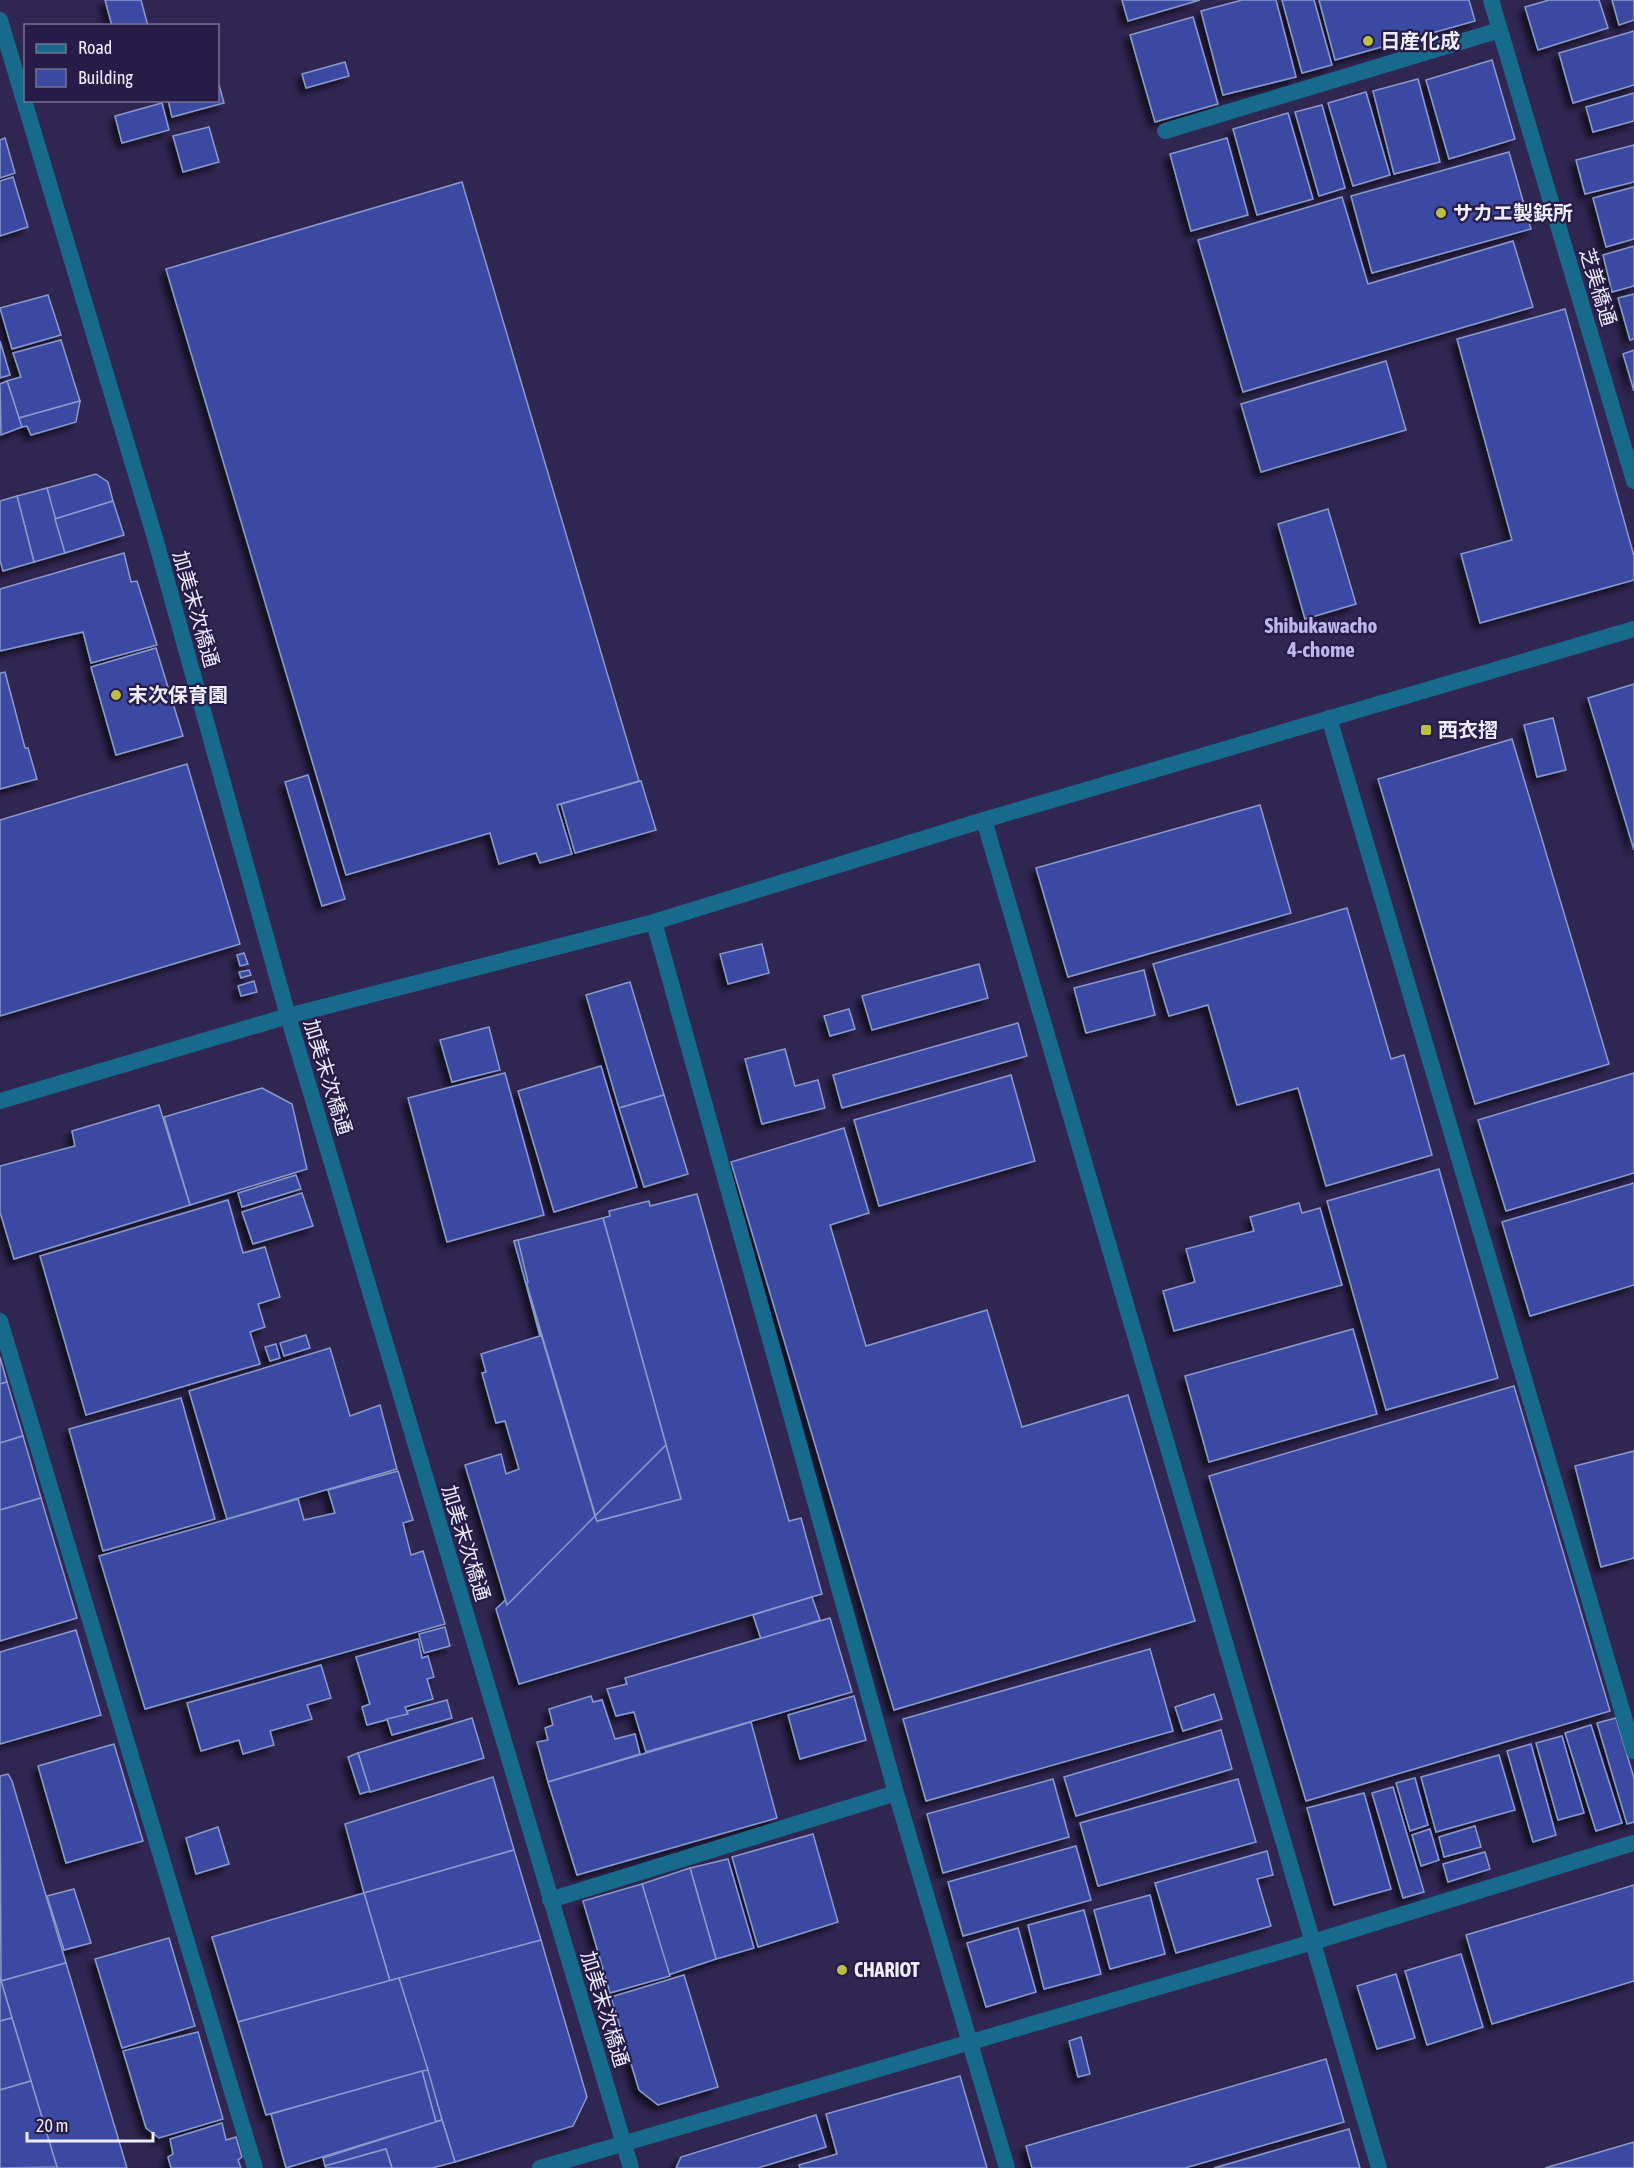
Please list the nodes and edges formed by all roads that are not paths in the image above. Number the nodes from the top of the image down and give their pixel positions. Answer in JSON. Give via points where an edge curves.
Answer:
{"nodes":[{"id":1,"x":1491,"y":0,"type":"edge"},
{"id":2,"x":0,"y":20,"type":"edge"},
{"id":3,"x":1500,"y":30,"type":"junction"},
{"id":4,"x":24,"y":100,"type":"edge"},
{"id":5,"x":25,"y":102,"type":"edge"},
{"id":6,"x":1165,"y":131,"type":"dead end"},
{"id":7,"x":1634,"y":482,"type":"edge"},
{"id":8,"x":1634,"y":629,"type":"edge"},
{"id":9,"x":1329,"y":718,"type":"junction"},
{"id":10,"x":984,"y":820,"type":"junction"},
{"id":11,"x":654,"y":922,"type":"junction"},
{"id":12,"x":288,"y":1016,"type":"junction"},
{"id":13,"x":0,"y":1101,"type":"edge"},
{"id":14,"x":0,"y":1322,"type":"edge"},
{"id":15,"x":1634,"y":1751,"type":"edge"},
{"id":16,"x":896,"y":1793,"type":"junction"},
{"id":17,"x":1634,"y":1843,"type":"edge"},
{"id":18,"x":550,"y":1900,"type":"junction"},
{"id":19,"x":1313,"y":1942,"type":"junction"},
{"id":20,"x":969,"y":2042,"type":"junction"},
{"id":21,"x":624,"y":2143,"type":"junction"},
{"id":22,"x":255,"y":2168,"type":"edge"},
{"id":23,"x":540,"y":2168,"type":"edge"},
{"id":24,"x":631,"y":2168,"type":"edge"},
{"id":25,"x":1006,"y":2168,"type":"edge"},
{"id":26,"x":1379,"y":2168,"type":"edge"}],
"edges":[{"from":1,"to":3,"type":"street","name":"芝美橋通"},
{"from":2,"to":4,"type":"street","name":"加美末次橋通"},
{"from":3,"to":6,"type":"street"},
{"from":3,"to":7,"type":"street","name":"芝美橋通"},
{"from":5,"to":12,"type":"street","name":"加美末次橋通","via":[[155,538]]},
{"from":8,"to":9,"type":"street"},
{"from":9,"to":10,"type":"street"},
{"from":9,"to":15,"type":"street"},
{"from":10,"to":11,"type":"street"},
{"from":10,"to":19,"type":"street"},
{"from":11,"to":12,"type":"street"},
{"from":11,"to":16,"type":"street"},
{"from":12,"to":13,"type":"street"},
{"from":12,"to":18,"type":"street","name":"加美末次橋通"},
{"from":14,"to":22,"type":"street"},
{"from":16,"to":18,"type":"street"},
{"from":16,"to":20,"type":"street"},
{"from":17,"to":19,"type":"street"},
{"from":18,"to":21,"type":"street","name":"加美末次橋通"},
{"from":19,"to":20,"type":"street"},
{"from":19,"to":26,"type":"street"},
{"from":20,"to":21,"type":"street"},
{"from":20,"to":25,"type":"street"},
{"from":21,"to":23,"type":"street"},
{"from":21,"to":24,"type":"street","name":"加美末次橋通"}]}
